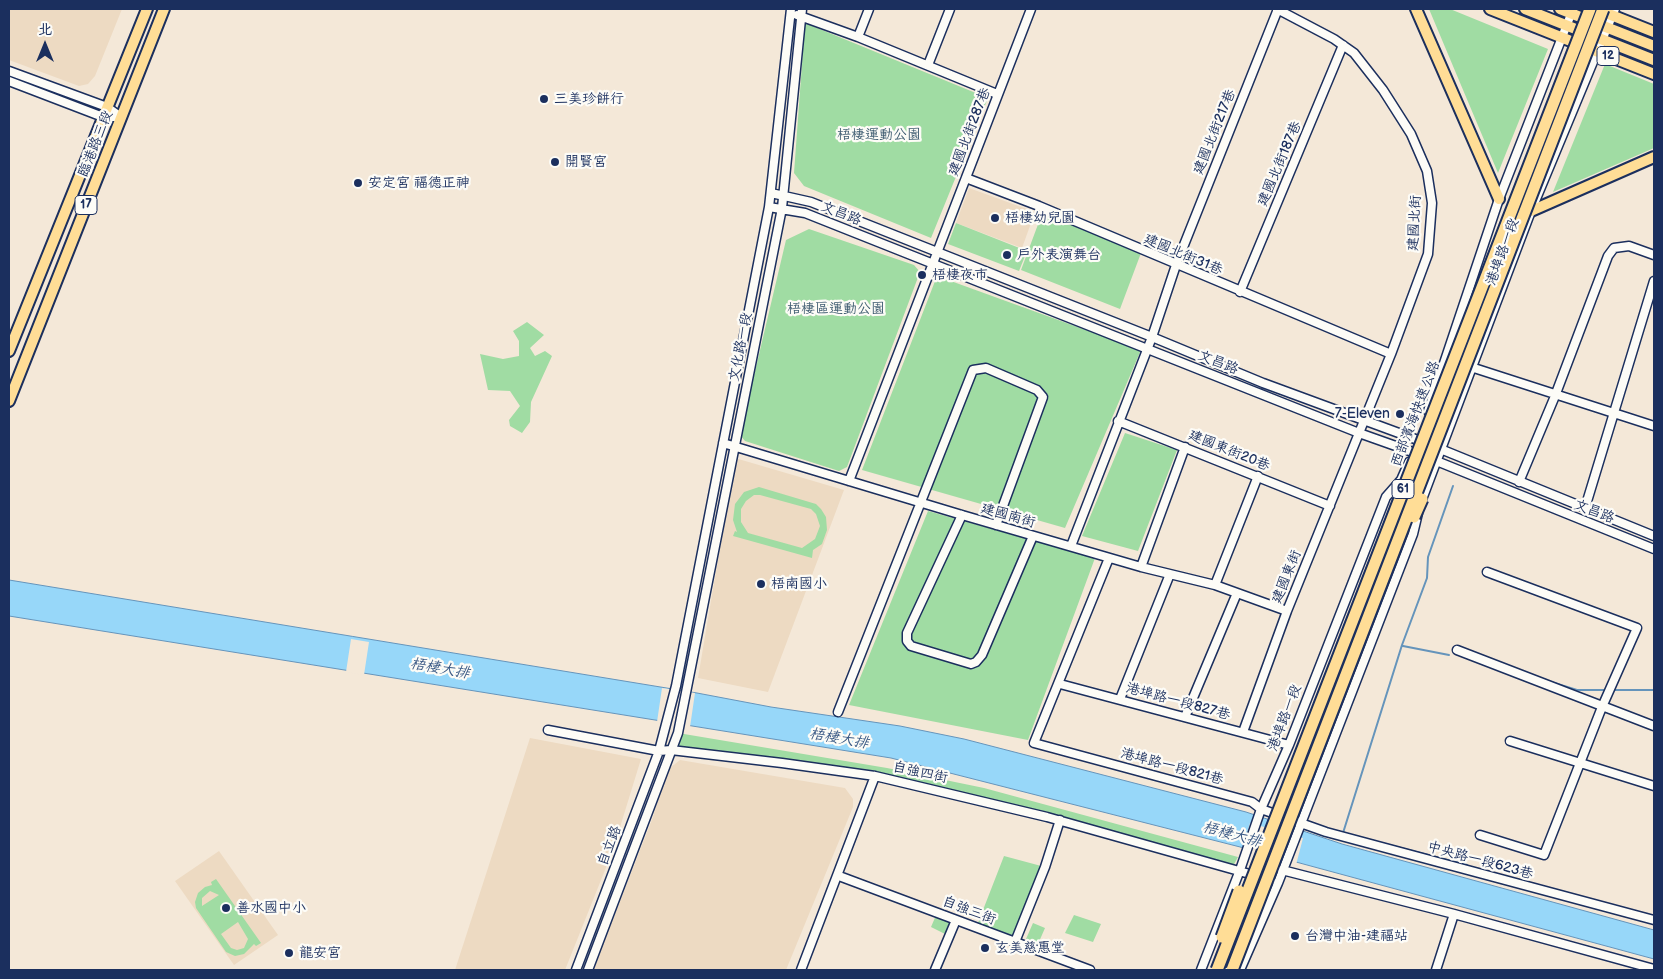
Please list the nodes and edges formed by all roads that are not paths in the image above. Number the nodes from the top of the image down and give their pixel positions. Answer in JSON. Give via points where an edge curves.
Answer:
{"nodes":[{"id":1,"x":147,"y":9,"type":"edge"},
{"id":2,"x":164,"y":9,"type":"edge"},
{"id":3,"x":869,"y":9,"type":"edge"},
{"id":4,"x":950,"y":9,"type":"edge"},
{"id":5,"x":1031,"y":9,"type":"edge"},
{"id":6,"x":1277,"y":9,"type":"edge"},
{"id":7,"x":1416,"y":9,"type":"edge"},
{"id":8,"x":1490,"y":9,"type":"edge"},
{"id":9,"x":1525,"y":9,"type":"edge"},
{"id":10,"x":1560,"y":9,"type":"edge"},
{"id":11,"x":1590,"y":9,"type":"edge"},
{"id":12,"x":1596,"y":9,"type":"edge"},
{"id":13,"x":1572,"y":11,"type":"edge"},
{"id":14,"x":1610,"y":11,"type":"edge"},
{"id":15,"x":790,"y":12,"type":"edge"},
{"id":16,"x":802,"y":12,"type":"edge"},
{"id":17,"x":1567,"y":25,"type":"junction"},
{"id":18,"x":1608,"y":27,"type":"junction"},
{"id":19,"x":1654,"y":32,"type":"edge"},
{"id":20,"x":858,"y":37,"type":"junction"},
{"id":21,"x":1562,"y":38,"type":"junction"},
{"id":22,"x":1603,"y":40,"type":"junction"},
{"id":23,"x":1343,"y":45,"type":"junction"},
{"id":24,"x":1654,"y":46,"type":"edge"},
{"id":25,"x":1598,"y":52,"type":"junction"},
{"id":26,"x":1654,"y":60,"type":"edge"},
{"id":27,"x":928,"y":65,"type":"junction"},
{"id":28,"x":9,"y":71,"type":"edge"},
{"id":29,"x":1654,"y":74,"type":"edge"},
{"id":30,"x":9,"y":81,"type":"edge"},
{"id":31,"x":997,"y":94,"type":"junction"},
{"id":32,"x":105,"y":112,"type":"junction"},
{"id":33,"x":121,"y":117,"type":"junction"},
{"id":34,"x":1654,"y":158,"type":"edge"},
{"id":35,"x":966,"y":178,"type":"junction"},
{"id":36,"x":771,"y":192,"type":"junction"},
{"id":37,"x":784,"y":195,"type":"junction"},
{"id":38,"x":1499,"y":199,"type":"junction"},
{"id":39,"x":769,"y":208,"type":"junction"},
{"id":40,"x":782,"y":208,"type":"junction"},
{"id":41,"x":1531,"y":211,"type":"junction"},
{"id":42,"x":938,"y":253,"type":"junction"},
{"id":43,"x":1654,"y":255,"type":"edge"},
{"id":44,"x":932,"y":264,"type":"junction"},
{"id":45,"x":1176,"y":264,"type":"junction"},
{"id":46,"x":1654,"y":281,"type":"edge"},
{"id":47,"x":1240,"y":292,"type":"junction"},
{"id":48,"x":1152,"y":337,"type":"junction"},
{"id":49,"x":1147,"y":348,"type":"junction"},
{"id":50,"x":9,"y":351,"type":"edge"},
{"id":51,"x":1391,"y":354,"type":"junction"},
{"id":52,"x":1474,"y":368,"type":"junction"},
{"id":53,"x":1555,"y":396,"type":"junction"},
{"id":54,"x":9,"y":401,"type":"edge"},
{"id":55,"x":1615,"y":414,"type":"junction"},
{"id":56,"x":1118,"y":421,"type":"junction"},
{"id":57,"x":1364,"y":422,"type":"junction"},
{"id":58,"x":1654,"y":426,"type":"edge"},
{"id":59,"x":1359,"y":433,"type":"junction"},
{"id":60,"x":1419,"y":440,"type":"junction"},
{"id":61,"x":723,"y":443,"type":"junction"},
{"id":62,"x":735,"y":446,"type":"junction"},
{"id":63,"x":1186,"y":448,"type":"junction"},
{"id":64,"x":1442,"y":450,"type":"junction"},
{"id":65,"x":1413,"y":452,"type":"junction"},
{"id":66,"x":1437,"y":461,"type":"junction"},
{"id":67,"x":1258,"y":476,"type":"junction"},
{"id":68,"x":1400,"y":480,"type":"junction"},
{"id":69,"x":849,"y":481,"type":"junction"},
{"id":70,"x":1519,"y":482,"type":"junction"},
{"id":71,"x":1422,"y":498,"type":"junction"},
{"id":72,"x":922,"y":502,"type":"junction"},
{"id":73,"x":1330,"y":506,"type":"junction"},
{"id":74,"x":1585,"y":508,"type":"junction"},
{"id":75,"x":962,"y":516,"type":"junction"},
{"id":76,"x":996,"y":525,"type":"junction"},
{"id":77,"x":1033,"y":536,"type":"junction"},
{"id":78,"x":1654,"y":536,"type":"edge"},
{"id":79,"x":1071,"y":546,"type":"junction"},
{"id":80,"x":1654,"y":549,"type":"edge"},
{"id":81,"x":1386,"y":555,"type":"junction"},
{"id":82,"x":1109,"y":558,"type":"junction"},
{"id":83,"x":1141,"y":567,"type":"junction"},
{"id":84,"x":1487,"y":572,"type":"dead end"},
{"id":85,"x":1170,"y":574,"type":"junction"},
{"id":86,"x":1215,"y":585,"type":"junction"},
{"id":87,"x":1237,"y":593,"type":"junction"},
{"id":88,"x":1287,"y":611,"type":"junction"},
{"id":89,"x":1457,"y":650,"type":"dead end"},
{"id":90,"x":1060,"y":684,"type":"junction"},
{"id":91,"x":1120,"y":699,"type":"junction"},
{"id":92,"x":1602,"y":708,"type":"junction"},
{"id":93,"x":838,"y":712,"type":"dead end"},
{"id":94,"x":1185,"y":717,"type":"junction"},
{"id":95,"x":1654,"y":726,"type":"edge"},
{"id":96,"x":548,"y":730,"type":"dead end"},
{"id":97,"x":665,"y":730,"type":"joint"},
{"id":98,"x":1243,"y":732,"type":"junction"},
{"id":99,"x":678,"y":733,"type":"joint"},
{"id":100,"x":1510,"y":741,"type":"dead end"},
{"id":101,"x":1289,"y":745,"type":"junction"},
{"id":102,"x":671,"y":750,"type":"junction"},
{"id":103,"x":659,"y":751,"type":"junction"},
{"id":104,"x":1580,"y":764,"type":"junction"},
{"id":105,"x":875,"y":776,"type":"junction"},
{"id":106,"x":1654,"y":786,"type":"edge"},
{"id":107,"x":1261,"y":809,"type":"junction"},
{"id":108,"x":1284,"y":817,"type":"junction"},
{"id":109,"x":1060,"y":820,"type":"junction"},
{"id":110,"x":1300,"y":824,"type":"junction"},
{"id":111,"x":1480,"y":835,"type":"dead end"},
{"id":112,"x":1240,"y":870,"type":"junction"},
{"id":113,"x":1282,"y":870,"type":"junction"},
{"id":114,"x":839,"y":876,"type":"junction"},
{"id":115,"x":1261,"y":877,"type":"junction"},
{"id":116,"x":1278,"y":883,"type":"junction"},
{"id":117,"x":1454,"y":914,"type":"junction"},
{"id":118,"x":956,"y":920,"type":"junction"},
{"id":119,"x":1654,"y":920,"type":"edge"},
{"id":120,"x":1015,"y":942,"type":"junction"},
{"id":121,"x":1654,"y":969,"type":"edge"},
{"id":122,"x":576,"y":970,"type":"edge"},
{"id":123,"x":588,"y":970,"type":"edge"},
{"id":124,"x":801,"y":970,"type":"edge"},
{"id":125,"x":935,"y":970,"type":"edge"},
{"id":126,"x":1090,"y":970,"type":"edge"},
{"id":127,"x":1201,"y":970,"type":"edge"},
{"id":128,"x":1212,"y":970,"type":"edge"},
{"id":129,"x":1217,"y":970,"type":"edge"},
{"id":130,"x":1224,"y":970,"type":"edge"},
{"id":131,"x":1232,"y":970,"type":"edge"},
{"id":132,"x":1238,"y":970,"type":"edge"},
{"id":133,"x":1436,"y":970,"type":"edge"}],
"edges":[{"from":1,"to":32,"type":"main road","name":"臨港路三段","number":"17"},
{"from":2,"to":33,"type":"main road","name":"臨港路三段","number":"17"},
{"from":3,"to":20,"type":"street"},
{"from":4,"to":27,"type":"street"},
{"from":5,"to":31,"type":"street","name":"建國北街287巷"},
{"from":6,"to":23,"type":"street","name":"建國北街"},
{"from":6,"to":45,"type":"street","name":"建國北街217巷"},
{"from":7,"to":38,"type":"main road"},
{"from":8,"to":21,"type":"main road","number":"12"},
{"from":9,"to":17,"type":"main road","number":"12"},
{"from":10,"to":13,"type":"main road","number":"12"},
{"from":11,"to":129,"type":"highway","name":"西部濱海快速公路","number":"61","bridge":true},
{"from":12,"to":14,"type":"main road"},
{"from":13,"to":17,"type":"street","name":"港埠路一段"},
{"from":13,"to":18,"type":"main road","number":"12"},
{"from":14,"to":18,"type":"street","name":"港埠路一段"},
{"from":14,"to":19,"type":"main road"},
{"from":14,"to":131,"type":"highway","name":"西部濱海快速公路","number":"61","bridge":true},
{"from":15,"to":16,"type":"street"},
{"from":15,"to":36,"type":"street","name":"文化路一段"},
{"from":16,"to":20,"type":"street"},
{"from":16,"to":37,"type":"street","name":"文化路一段"},
{"from":17,"to":21,"type":"street","name":"港埠路一段"},
{"from":17,"to":22,"type":"main road","number":"12"},
{"from":18,"to":22,"type":"street","name":"港埠路一段"},
{"from":18,"to":24,"type":"main road","number":"12"},
{"from":20,"to":27,"type":"street"},
{"from":21,"to":25,"type":"main road","number":"12"},
{"from":21,"to":38,"type":"street","name":"港埠路一段"},
{"from":22,"to":25,"type":"street","name":"港埠路一段"},
{"from":22,"to":26,"type":"main road","number":"12"},
{"from":23,"to":47,"type":"street","name":"建國北街187巷"},
{"from":23,"to":51,"type":"street","name":"建國北街","via":[[1354,53],[1383,90],[1410,134],[1427,171],[1432,203],[1428,254]]},
{"from":25,"to":29,"type":"main road","number":"12"},
{"from":25,"to":41,"type":"street","name":"港埠路一段"},
{"from":27,"to":31,"type":"street"},
{"from":28,"to":32,"type":"street"},
{"from":30,"to":32,"type":"street"},
{"from":31,"to":35,"type":"street","name":"建國北街287巷"},
{"from":32,"to":33,"type":"street"},
{"from":32,"to":50,"type":"main road","name":"臨港路三段","number":"17"},
{"from":33,"to":54,"type":"main road","name":"臨港路三段","number":"17"},
{"from":34,"to":41,"type":"main road"},
{"from":35,"to":42,"type":"street","name":"建國北街287巷"},
{"from":35,"to":45,"type":"street","name":"建國北街31巷"},
{"from":36,"to":37,"type":"street","name":"文昌路"},
{"from":36,"to":39,"type":"street","name":"文化路一段"},
{"from":37,"to":40,"type":"street","name":"文化路一段"},
{"from":37,"to":42,"type":"street","name":"文昌路","via":[[811,202]]},
{"from":38,"to":60,"type":"street","name":"港埠路一段"},
{"from":39,"to":40,"type":"street","name":"文昌路"},
{"from":39,"to":61,"type":"street","name":"文化路一段"},
{"from":40,"to":44,"type":"street","name":"文昌路"},
{"from":40,"to":62,"type":"street","name":"文化路一段"},
{"from":41,"to":52,"type":"street","name":"港埠路一段"},
{"from":42,"to":44,"type":"street","name":"建國北街287巷"},
{"from":42,"to":48,"type":"street","name":"文昌路"},
{"from":43,"to":53,"type":"street","via":[[1629,246],[1614,248],[1608,256]]},
{"from":44,"to":49,"type":"street","name":"文昌路"},
{"from":44,"to":69,"type":"street","name":"建國北街287巷"},
{"from":45,"to":47,"type":"street","name":"建國北街31巷"},
{"from":45,"to":48,"type":"street","name":"建國北街217巷"},
{"from":46,"to":55,"type":"street"},
{"from":47,"to":51,"type":"street","name":"建國北街31巷"},
{"from":48,"to":49,"type":"street","name":"建國北街217巷"},
{"from":48,"to":57,"type":"street","name":"文昌路"},
{"from":49,"to":56,"type":"street","name":"建國北街217巷"},
{"from":49,"to":59,"type":"street","name":"文昌路"},
{"from":51,"to":57,"type":"street","name":"建國北街"},
{"from":52,"to":53,"type":"street"},
{"from":52,"to":64,"type":"street","name":"港埠路一段"},
{"from":53,"to":55,"type":"street"},
{"from":53,"to":70,"type":"street"},
{"from":55,"to":58,"type":"street"},
{"from":55,"to":74,"type":"street"},
{"from":56,"to":63,"type":"street","name":"建國東街20巷"},
{"from":56,"to":79,"type":"street","name":"建國北街217巷"},
{"from":57,"to":59,"type":"street","name":"建國北街"},
{"from":57,"to":60,"type":"street","name":"文昌路"},
{"from":59,"to":65,"type":"street","name":"文昌路"},
{"from":59,"to":73,"type":"street","name":"建國東街"},
{"from":60,"to":64,"type":"street","name":"文昌路"},
{"from":60,"to":65,"type":"street","name":"港埠路一段"},
{"from":61,"to":62,"type":"street","name":"建國南街"},
{"from":61,"to":97,"type":"street","name":"文化路一段"},
{"from":62,"to":69,"type":"street","name":"建國南街"},
{"from":62,"to":99,"type":"street","name":"文化路一段"},
{"from":63,"to":67,"type":"street","name":"建國東街20巷"},
{"from":63,"to":83,"type":"street"},
{"from":64,"to":66,"type":"street","name":"港埠路一段"},
{"from":64,"to":70,"type":"street","name":"文昌路"},
{"from":65,"to":66,"type":"street","name":"文昌路"},
{"from":65,"to":68,"type":"street","name":"港埠路一段"},
{"from":66,"to":71,"type":"street","name":"港埠路一段"},
{"from":66,"to":80,"type":"street","name":"文昌路"},
{"from":67,"to":73,"type":"street","name":"建國東街20巷"},
{"from":67,"to":86,"type":"street"},
{"from":68,"to":81,"type":"street","name":"港埠路一段"},
{"from":68,"to":101,"type":"street","name":"港埠路一段","via":[[1386,496]]},
{"from":68,"to":128,"type":"highway","bridge":true,"via":[[1227,921]]},
{"from":69,"to":72,"type":"street","name":"建國南街"},
{"from":70,"to":74,"type":"street","name":"文昌路"},
{"from":71,"to":81,"type":"street","name":"港埠路一段"},
{"from":71,"to":110,"type":"street","name":"港埠路一段","via":[[1413,534]]},
{"from":71,"to":132,"type":"highway","bridge":true},
{"from":72,"to":75,"type":"street","name":"建國南街"},
{"from":72,"to":76,"type":"street","via":[[973,370],[986,368],[1038,390],[1042,397]]},
{"from":72,"to":93,"type":"street"},
{"from":73,"to":88,"type":"street","name":"建國東街"},
{"from":74,"to":78,"type":"street","name":"文昌路"},
{"from":75,"to":76,"type":"street","name":"建國南街"},
{"from":75,"to":77,"type":"street","via":[[907,633],[907,640],[911,646],[971,664],[982,655]]},
{"from":76,"to":77,"type":"street","name":"建國南街"},
{"from":77,"to":79,"type":"street","name":"建國南街"},
{"from":79,"to":82,"type":"street","name":"建國南街"},
{"from":81,"to":108,"type":"street","name":"港埠路一段"},
{"from":82,"to":83,"type":"street","name":"建國南街"},
{"from":82,"to":90,"type":"street"},
{"from":83,"to":85,"type":"street","name":"建國南街"},
{"from":84,"to":92,"type":"street","via":[[1637,628]]},
{"from":85,"to":86,"type":"street","name":"建國南街"},
{"from":85,"to":91,"type":"street"},
{"from":86,"to":87,"type":"street","name":"建國南街"},
{"from":87,"to":88,"type":"street","name":"建國南街"},
{"from":87,"to":94,"type":"street"},
{"from":88,"to":98,"type":"street","name":"建國東街"},
{"from":89,"to":92,"type":"street"},
{"from":90,"to":91,"type":"street","name":"港埠路一段827巷"},
{"from":90,"to":107,"type":"street","name":"港埠路一段821巷","via":[[1034,743],[1252,802]]},
{"from":91,"to":94,"type":"street","name":"港埠路一段827巷"},
{"from":92,"to":95,"type":"street"},
{"from":92,"to":104,"type":"street"},
{"from":94,"to":98,"type":"street","name":"港埠路一段827巷"},
{"from":96,"to":103,"type":"street","name":"自強四街"},
{"from":97,"to":103,"type":"street","name":"自立路"},
{"from":98,"to":101,"type":"street","name":"港埠路一段827巷"},
{"from":99,"to":102,"type":"street","name":"自立路"},
{"from":100,"to":104,"type":"street"},
{"from":101,"to":107,"type":"street","name":"港埠路一段"},
{"from":102,"to":103,"type":"street","name":"自強四街"},
{"from":102,"to":105,"type":"street","name":"自強四街"},
{"from":102,"to":123,"type":"street","name":"自立路"},
{"from":103,"to":122,"type":"street","name":"自立路"},
{"from":104,"to":106,"type":"street"},
{"from":104,"to":111,"type":"street","via":[[1544,854]]},
{"from":105,"to":109,"type":"street","name":"自強四街"},
{"from":105,"to":114,"type":"street"},
{"from":107,"to":108,"type":"street","name":"港埠路一段821巷"},
{"from":107,"to":112,"type":"street","name":"港埠路一段"},
{"from":108,"to":110,"type":"street","name":"港埠路一段821巷"},
{"from":108,"to":115,"type":"street","name":"港埠路一段"},
{"from":109,"to":112,"type":"street","name":"自強四街"},
{"from":109,"to":120,"type":"street"},
{"from":110,"to":113,"type":"street","name":"港埠路一段"},
{"from":110,"to":119,"type":"street","name":"中央路一段623巷"},
{"from":112,"to":115,"type":"street","name":"自強四街"},
{"from":112,"to":127,"type":"street","name":"港埠路一段"},
{"from":113,"to":116,"type":"street","name":"港埠路一段"},
{"from":113,"to":117,"type":"street"},
{"from":114,"to":118,"type":"street","name":"自強三街"},
{"from":114,"to":124,"type":"street"},
{"from":115,"to":116,"type":"street","name":"自強四街"},
{"from":115,"to":130,"type":"street","name":"港埠路一段"},
{"from":116,"to":132,"type":"street","name":"港埠路一段"},
{"from":117,"to":121,"type":"street"},
{"from":117,"to":133,"type":"street"},
{"from":118,"to":120,"type":"street","name":"自強三街"},
{"from":118,"to":125,"type":"street"},
{"from":120,"to":126,"type":"street","name":"自強三街"}]}
